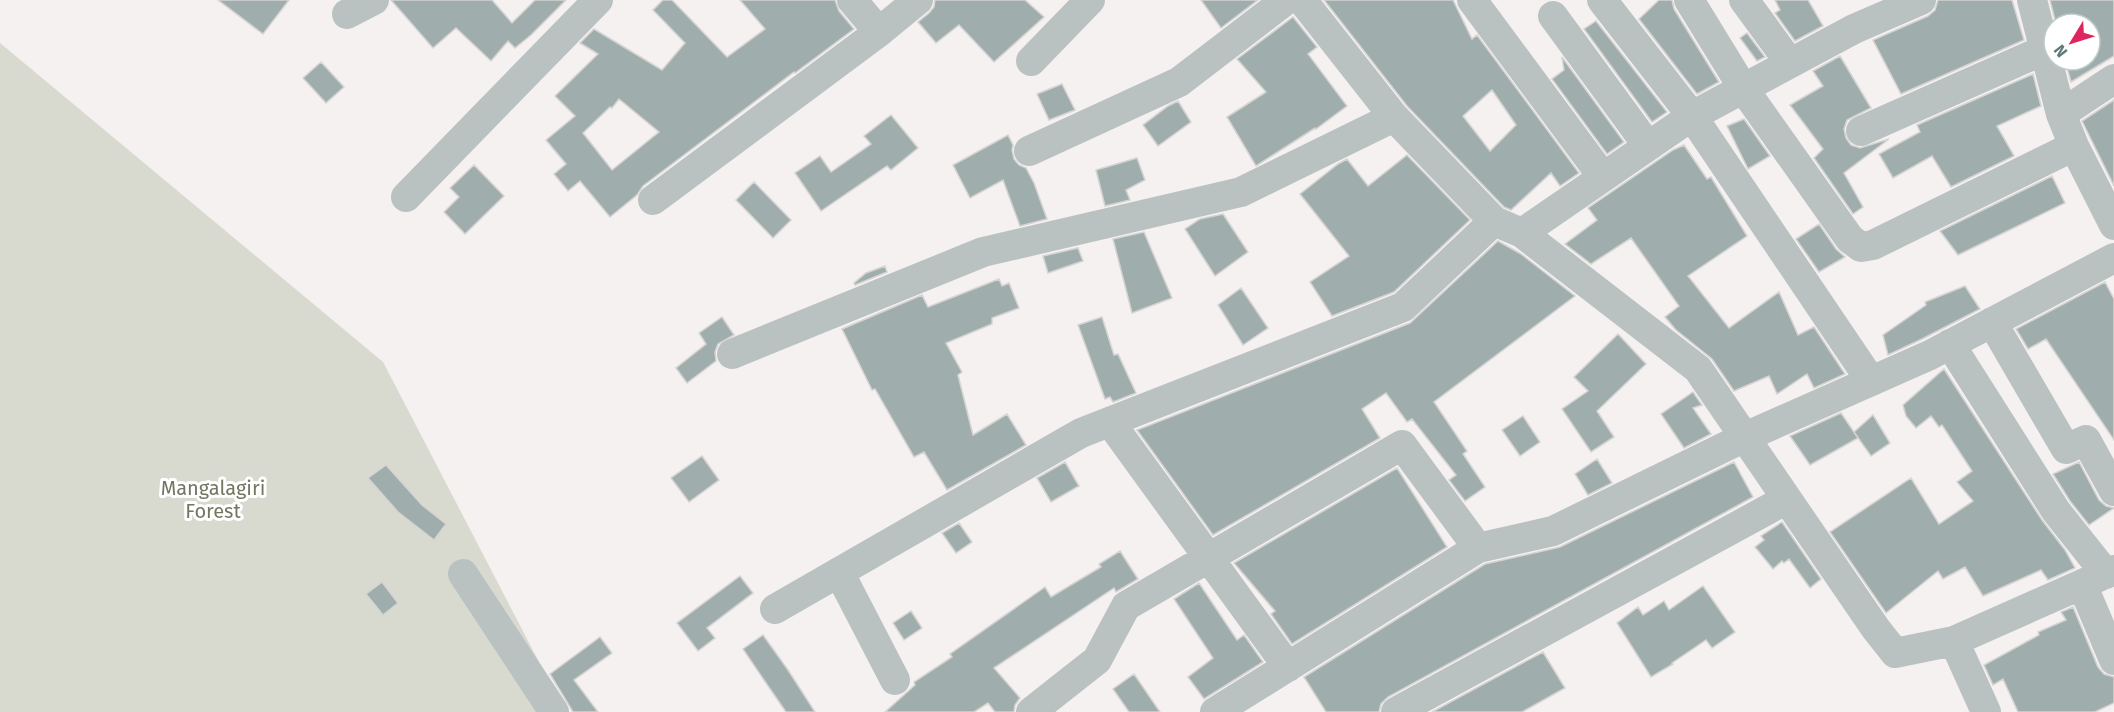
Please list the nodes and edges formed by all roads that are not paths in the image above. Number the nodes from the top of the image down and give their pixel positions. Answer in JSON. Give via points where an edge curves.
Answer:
{"nodes":[{"id":1,"x":374,"y":0,"type":"edge"},
{"id":2,"x":598,"y":0,"type":"edge"},
{"id":3,"x":852,"y":0,"type":"edge"},
{"id":4,"x":918,"y":0,"type":"edge"},
{"id":5,"x":1090,"y":0,"type":"edge"},
{"id":6,"x":1286,"y":0,"type":"edge"},
{"id":7,"x":1302,"y":0,"type":"edge"},
{"id":8,"x":1472,"y":0,"type":"edge"},
{"id":9,"x":1602,"y":0,"type":"edge"},
{"id":10,"x":1689,"y":0,"type":"edge"},
{"id":11,"x":1744,"y":0,"type":"edge"},
{"id":12,"x":1921,"y":0,"type":"edge"},
{"id":13,"x":2032,"y":0,"type":"edge"},
{"id":14,"x":1888,"y":6,"type":"edge"},
{"id":15,"x":347,"y":14,"type":"dead end"},
{"id":16,"x":1553,"y":16,"type":"dead end"},
{"id":17,"x":879,"y":32,"type":"junction"},
{"id":18,"x":2042,"y":42,"type":"edge"},
{"id":19,"x":2042,"y":51,"type":"edge"},
{"id":20,"x":1031,"y":61,"type":"dead end"},
{"id":21,"x":1790,"y":63,"type":"junction"},
{"id":22,"x":2050,"y":72,"type":"edge"},
{"id":23,"x":2114,"y":78,"type":"edge"},
{"id":24,"x":1743,"y":88,"type":"junction"},
{"id":25,"x":2061,"y":114,"type":"junction"},
{"id":26,"x":1692,"y":116,"type":"junction"},
{"id":27,"x":1394,"y":117,"type":"junction"},
{"id":28,"x":1861,"y":131,"type":"dead end"},
{"id":29,"x":1648,"y":146,"type":"junction"},
{"id":30,"x":2074,"y":146,"type":"junction"},
{"id":31,"x":1029,"y":151,"type":"dead end"},
{"id":32,"x":1603,"y":177,"type":"junction"},
{"id":33,"x":406,"y":197,"type":"dead end"},
{"id":34,"x":653,"y":200,"type":"dead end"},
{"id":35,"x":1494,"y":222,"type":"junction"},
{"id":36,"x":2114,"y":225,"type":"edge"},
{"id":37,"x":1522,"y":232,"type":"junction"},
{"id":38,"x":2114,"y":258,"type":"edge"},
{"id":39,"x":1992,"y":322,"type":"junction"},
{"id":40,"x":1950,"y":344,"type":"junction"},
{"id":41,"x":732,"y":354,"type":"dead end"},
{"id":42,"x":1870,"y":381,"type":"junction"},
{"id":43,"x":1110,"y":422,"type":"junction"},
{"id":44,"x":1745,"y":437,"type":"junction"},
{"id":45,"x":2114,"y":491,"type":"edge"},
{"id":46,"x":1787,"y":499,"type":"junction"},
{"id":47,"x":1478,"y":548,"type":"junction"},
{"id":48,"x":1208,"y":558,"type":"junction"},
{"id":49,"x":839,"y":572,"type":"junction"},
{"id":50,"x":463,"y":574,"type":"dead end"},
{"id":51,"x":2101,"y":576,"type":"edge"},
{"id":52,"x":775,"y":609,"type":"dead end"},
{"id":53,"x":1954,"y":641,"type":"junction"},
{"id":54,"x":2114,"y":660,"type":"edge"},
{"id":55,"x":1287,"y":667,"type":"junction"},
{"id":56,"x":895,"y":680,"type":"dead end"},
{"id":57,"x":554,"y":712,"type":"edge"},
{"id":58,"x":1031,"y":712,"type":"edge"},
{"id":59,"x":1215,"y":712,"type":"edge"},
{"id":60,"x":1396,"y":712,"type":"edge"},
{"id":61,"x":1986,"y":712,"type":"edge"}],
"edges":[{"from":1,"to":15,"type":"street"},
{"from":2,"to":33,"type":"street"},
{"from":3,"to":17,"type":"street"},
{"from":4,"to":17,"type":"street"},
{"from":5,"to":20,"type":"street"},
{"from":6,"to":31,"type":"street","via":[[1179,82]]},
{"from":7,"to":27,"type":"street"},
{"from":8,"to":32,"type":"street"},
{"from":9,"to":26,"type":"street"},
{"from":10,"to":24,"type":"street"},
{"from":11,"to":21,"type":"street"},
{"from":12,"to":14,"type":"street"},
{"from":13,"to":18,"type":"street"},
{"from":14,"to":21,"type":"street"},
{"from":16,"to":29,"type":"street"},
{"from":17,"to":34,"type":"street"},
{"from":19,"to":28,"type":"street"},
{"from":21,"to":24,"type":"street"},
{"from":22,"to":25,"type":"street"},
{"from":23,"to":25,"type":"street"},
{"from":24,"to":26,"type":"street"},
{"from":24,"to":30,"type":"street","via":[[1850,239],[1861,247],[1873,245]]},
{"from":25,"to":30,"type":"street"},
{"from":26,"to":29,"type":"street"},
{"from":26,"to":42,"type":"street"},
{"from":27,"to":35,"type":"street"},
{"from":27,"to":41,"type":"street","via":[[1241,192],[983,252]]},
{"from":29,"to":32,"type":"street"},
{"from":30,"to":36,"type":"street"},
{"from":32,"to":37,"type":"street"},
{"from":35,"to":37,"type":"street"},
{"from":35,"to":43,"type":"street","via":[[1403,307]]},
{"from":37,"to":44,"type":"street","via":[[1698,369]]},
{"from":38,"to":39,"type":"street"},
{"from":39,"to":40,"type":"street"},
{"from":39,"to":45,"type":"street","via":[[2066,449],[2086,440]]},
{"from":40,"to":42,"type":"street"},
{"from":40,"to":51,"type":"street"},
{"from":42,"to":44,"type":"street"},
{"from":43,"to":48,"type":"street"},
{"from":43,"to":49,"type":"street","via":[[1081,433]]},
{"from":44,"to":46,"type":"street"},
{"from":44,"to":47,"type":"street","via":[[1553,531]]},
{"from":46,"to":53,"type":"street","via":[[1895,653]]},
{"from":46,"to":60,"type":"street"},
{"from":47,"to":48,"type":"street","via":[[1402,445]]},
{"from":47,"to":55,"type":"street"},
{"from":48,"to":55,"type":"street"},
{"from":48,"to":58,"type":"street","via":[[1126,606],[1096,660]]},
{"from":49,"to":52,"type":"street"},
{"from":49,"to":56,"type":"street"},
{"from":50,"to":57,"type":"street"},
{"from":51,"to":53,"type":"street"},
{"from":51,"to":54,"type":"street"},
{"from":53,"to":61,"type":"street"},
{"from":55,"to":59,"type":"street"}]}
